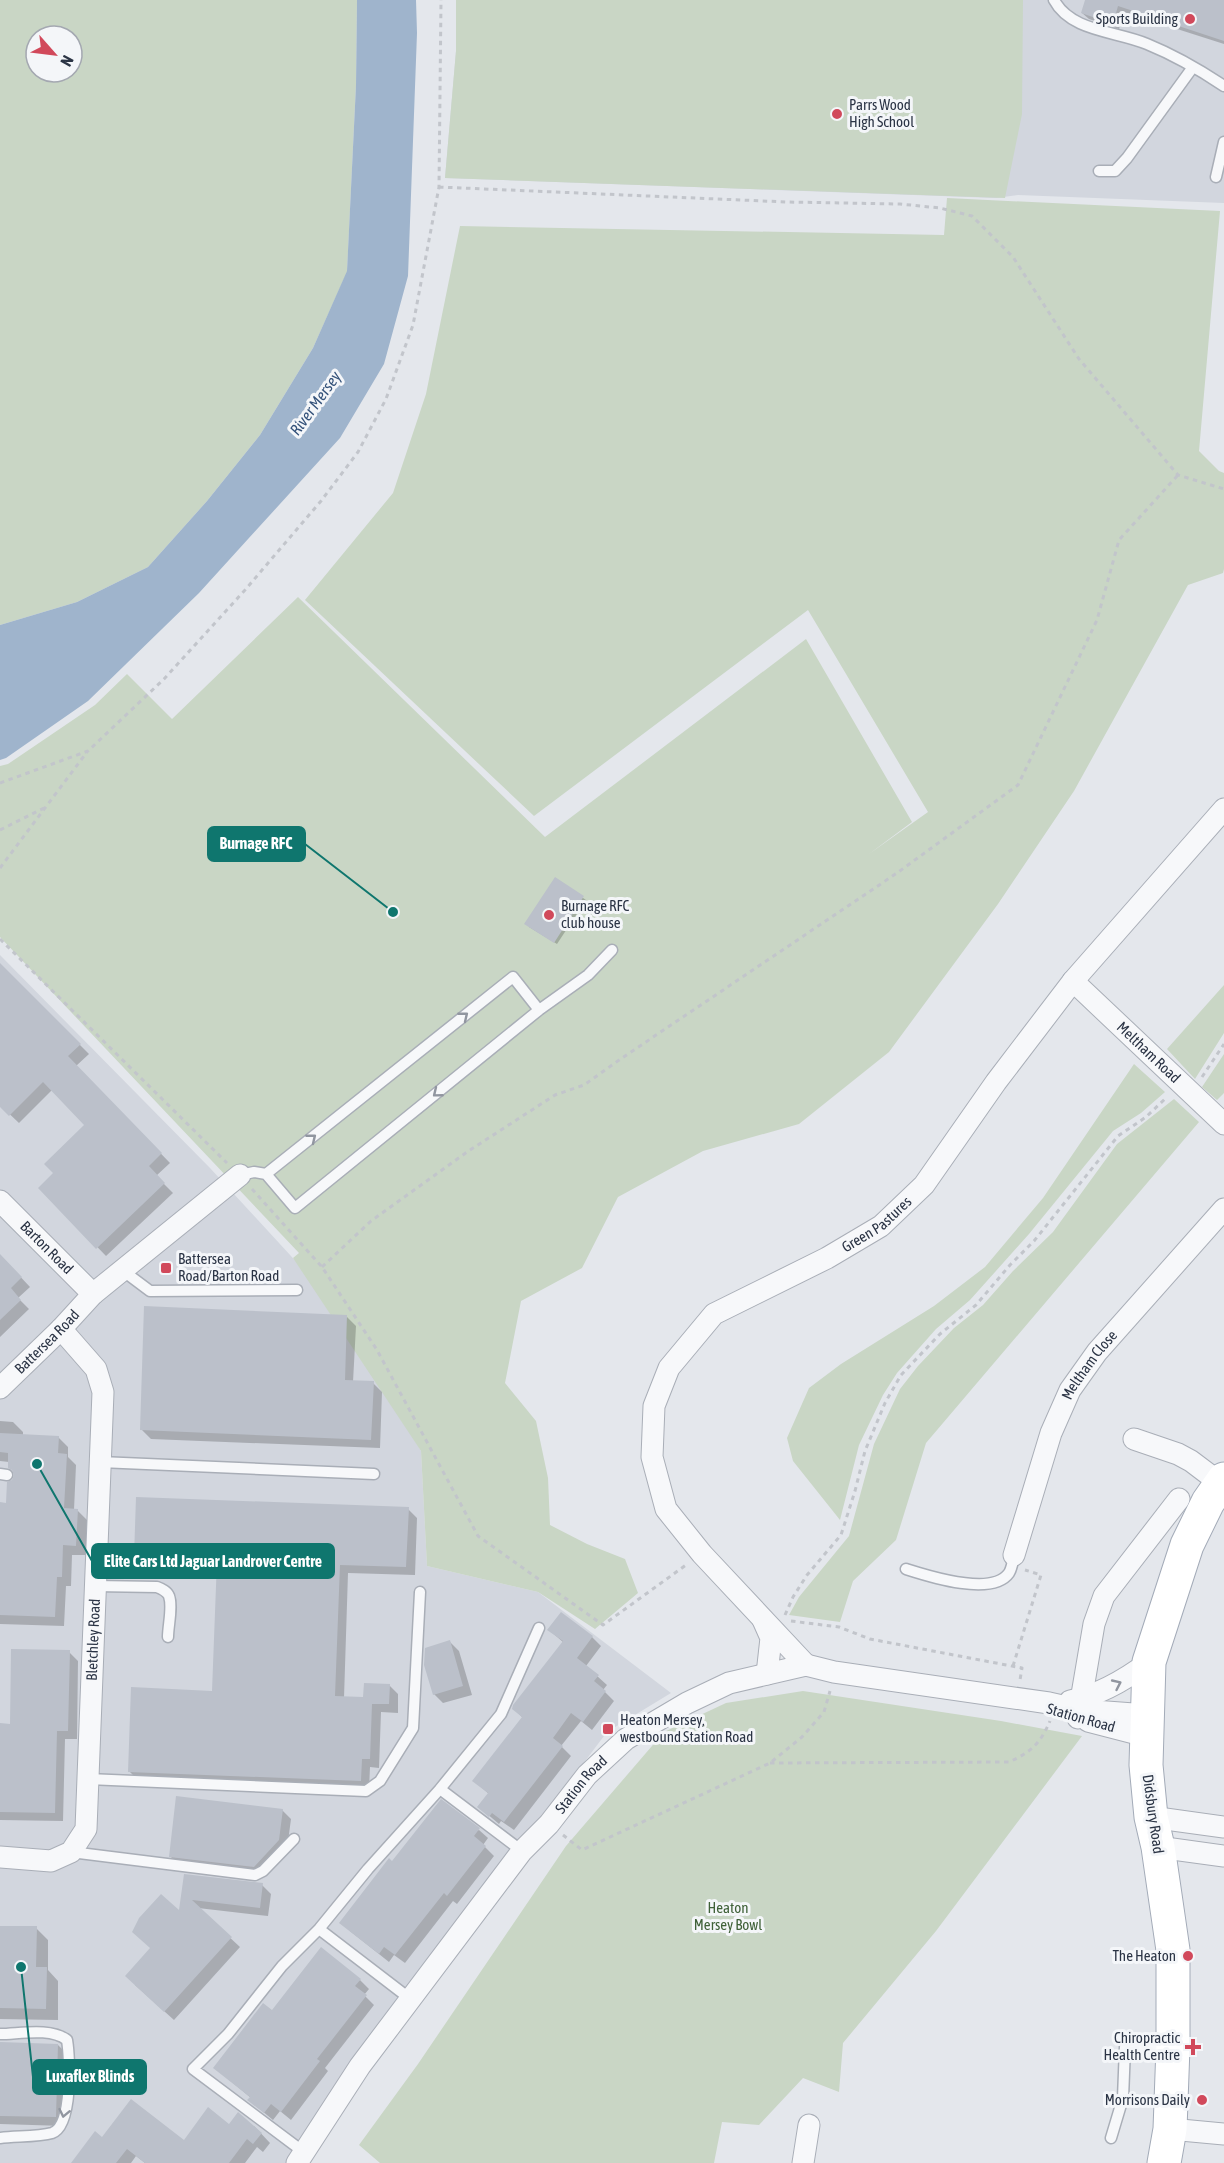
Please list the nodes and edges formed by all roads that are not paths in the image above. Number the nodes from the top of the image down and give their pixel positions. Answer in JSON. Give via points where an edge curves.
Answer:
{"nodes":[{"id":1,"x":1054,"y":0,"type":"edge"},
{"id":2,"x":1193,"y":67,"type":"junction"},
{"id":3,"x":1224,"y":86,"type":"edge"},
{"id":4,"x":1224,"y":142,"type":"edge"},
{"id":5,"x":1099,"y":171,"type":"dead end"},
{"id":6,"x":1216,"y":177,"type":"dead end"},
{"id":7,"x":1224,"y":809,"type":"edge"},
{"id":8,"x":612,"y":950,"type":"dead end"},
{"id":9,"x":1073,"y":981,"type":"junction"},
{"id":10,"x":539,"y":1010,"type":"junction"},
{"id":11,"x":1224,"y":1124,"type":"edge"},
{"id":12,"x":266,"y":1174,"type":"junction"},
{"id":13,"x":240,"y":1175,"type":"joint"},
{"id":14,"x":0,"y":1201,"type":"edge"},
{"id":15,"x":1224,"y":1209,"type":"edge"},
{"id":16,"x":122,"y":1270,"type":"junction"},
{"id":17,"x":297,"y":1290,"type":"dead end"},
{"id":18,"x":93,"y":1294,"type":"junction"},
{"id":19,"x":61,"y":1329,"type":"junction"},
{"id":20,"x":0,"y":1389,"type":"edge"},
{"id":21,"x":1134,"y":1439,"type":"dead end"},
{"id":22,"x":100,"y":1462,"type":"junction"},
{"id":23,"x":374,"y":1473,"type":"dead end"},
{"id":24,"x":1211,"y":1495,"type":"edge"},
{"id":25,"x":1013,"y":1560,"type":"joint"},
{"id":26,"x":906,"y":1569,"type":"dead end"},
{"id":27,"x":95,"y":1586,"type":"junction"},
{"id":28,"x":420,"y":1592,"type":"dead end"},
{"id":29,"x":760,"y":1614,"type":"junction"},
{"id":30,"x":539,"y":1628,"type":"dead end"},
{"id":31,"x":168,"y":1637,"type":"dead end"},
{"id":32,"x":1149,"y":1662,"type":"junction"},
{"id":33,"x":806,"y":1665,"type":"junction"},
{"id":34,"x":766,"y":1674,"type":"junction"},
{"id":35,"x":1016,"y":1699,"type":"junction"},
{"id":36,"x":1080,"y":1709,"type":"junction"},
{"id":37,"x":1147,"y":1726,"type":"junction"},
{"id":38,"x":88,"y":1779,"type":"junction"},
{"id":39,"x":440,"y":1789,"type":"junction"},
{"id":40,"x":1224,"y":1827,"type":"edge"},
{"id":41,"x":1155,"y":1832,"type":"junction"},
{"id":42,"x":294,"y":1839,"type":"dead end"},
{"id":43,"x":522,"y":1851,"type":"junction"},
{"id":44,"x":71,"y":1852,"type":"junction"},
{"id":45,"x":1224,"y":1856,"type":"edge"},
{"id":46,"x":0,"y":1857,"type":"edge"},
{"id":47,"x":319,"y":1929,"type":"junction"},
{"id":48,"x":409,"y":1998,"type":"junction"},
{"id":49,"x":0,"y":2034,"type":"edge"},
{"id":50,"x":1173,"y":2047,"type":"junction"},
{"id":51,"x":809,"y":2125,"type":"dead end"},
{"id":52,"x":1170,"y":2128,"type":"junction"},
{"id":53,"x":1224,"y":2134,"type":"edge"},
{"id":54,"x":0,"y":2138,"type":"edge"},
{"id":55,"x":1111,"y":2138,"type":"dead end"},
{"id":56,"x":301,"y":2158,"type":"edge"},
{"id":57,"x":803,"y":2163,"type":"edge"},
{"id":58,"x":1164,"y":2163,"type":"edge"}],
"edges":[{"from":1,"to":2,"type":"lane","via":[[1074,21],[1144,43]]},
{"from":2,"to":3,"type":"lane"},
{"from":2,"to":5,"type":"lane","via":[[1127,158],[1114,171]]},
{"from":4,"to":6,"type":"lane"},
{"from":7,"to":9,"type":"street","name":"Green Pastures"},
{"from":8,"to":10,"type":"lane","via":[[588,975]]},
{"from":9,"to":11,"type":"street","name":"Meltham Road"},
{"from":9,"to":29,"type":"street","name":"Green Pastures","via":[[924,1185],[881,1226],[827,1258],[714,1314],[669,1368],[654,1406],[652,1457],[666,1509],[702,1554]]},
{"from":12,"to":10,"type":"lane","one_way":true,"via":[[513,977]]},
{"from":10,"to":12,"type":"lane","one_way":true,"via":[[295,1208]]},
{"from":12,"to":13,"type":"lane"},
{"from":13,"to":16,"type":"street"},
{"from":14,"to":18,"type":"street","name":"Barton Road"},
{"from":15,"to":25,"type":"street","name":"Meltham Close","via":[[1097,1352],[1070,1390],[1051,1433]]},
{"from":16,"to":17,"type":"lane","via":[[150,1291]]},
{"from":16,"to":18,"type":"street"},
{"from":18,"to":19,"type":"street","name":"Battersea Road"},
{"from":19,"to":20,"type":"street","name":"Battersea Road"},
{"from":19,"to":22,"type":"street","name":"Bletchley Road","via":[[96,1369],[101,1384]]},
{"from":21,"to":24,"type":"street","via":[[1191,1461]]},
{"from":22,"to":23,"type":"lane"},
{"from":22,"to":27,"type":"street","name":"Bletchley Road"},
{"from":24,"to":32,"type":"main road","name":"Didsbury Road","via":[[1186,1545]]},
{"from":24,"to":36,"type":"street","via":[[1104,1596],[1094,1624]]},
{"from":25,"to":26,"type":"lane","via":[[1004,1578],[972,1585]]},
{"from":27,"to":31,"type":"lane","via":[[165,1590],[169,1595]]},
{"from":27,"to":38,"type":"street","name":"Bletchley Road"},
{"from":28,"to":38,"type":"lane","via":[[413,1728],[380,1781],[366,1791]]},
{"from":29,"to":33,"type":"street","name":"Green Pastures","via":[[780,1625]]},
{"from":29,"to":34,"type":"street","name":"Green Pastures","via":[[771,1638]]},
{"from":30,"to":39,"type":"lane","via":[[501,1714]]},
{"from":36,"to":32,"type":"street","one_way":true},
{"from":32,"to":37,"type":"main road","name":"Didsbury Road"},
{"from":33,"to":34,"type":"street","name":"Station Road"},
{"from":33,"to":35,"type":"street","name":"Station Road"},
{"from":34,"to":43,"type":"street","name":"Station Road","via":[[729,1683],[626,1739],[587,1775]]},
{"from":35,"to":36,"type":"street","name":"Station Road"},
{"from":35,"to":36,"type":"street","name":"Station Road"},
{"from":36,"to":37,"type":"street","name":"Station Road"},
{"from":37,"to":41,"type":"main road","name":"Didsbury Road","via":[[1146,1765]]},
{"from":38,"to":44,"type":"street","name":"Bletchley Road","via":[[86,1829]]},
{"from":39,"to":43,"type":"lane"},
{"from":39,"to":47,"type":"lane"},
{"from":40,"to":41,"type":"street"},
{"from":41,"to":45,"type":"street"},
{"from":41,"to":50,"type":"main road","name":"Didsbury Road","via":[[1173,1950]]},
{"from":42,"to":44,"type":"lane","via":[[255,1875]]},
{"from":43,"to":48,"type":"street","name":"Station Road"},
{"from":44,"to":46,"type":"street","via":[[51,1861]]},
{"from":47,"to":48,"type":"lane"},
{"from":47,"to":56,"type":"lane","via":[[193,2069]]},
{"from":48,"to":56,"type":"street","name":"Station Road"},
{"from":49,"to":54,"type":"lane","one_way":true,"via":[[61,2035],[68,2048],[68,2091],[61,2127],[52,2133]]},
{"from":50,"to":52,"type":"main road","name":"Didsbury Road"},
{"from":50,"to":55,"type":"lane","via":[[1125,2047],[1124,2098]]},
{"from":51,"to":57,"type":"street"},
{"from":52,"to":53,"type":"street"},
{"from":52,"to":58,"type":"main road","name":"Didsbury Road"}]}
